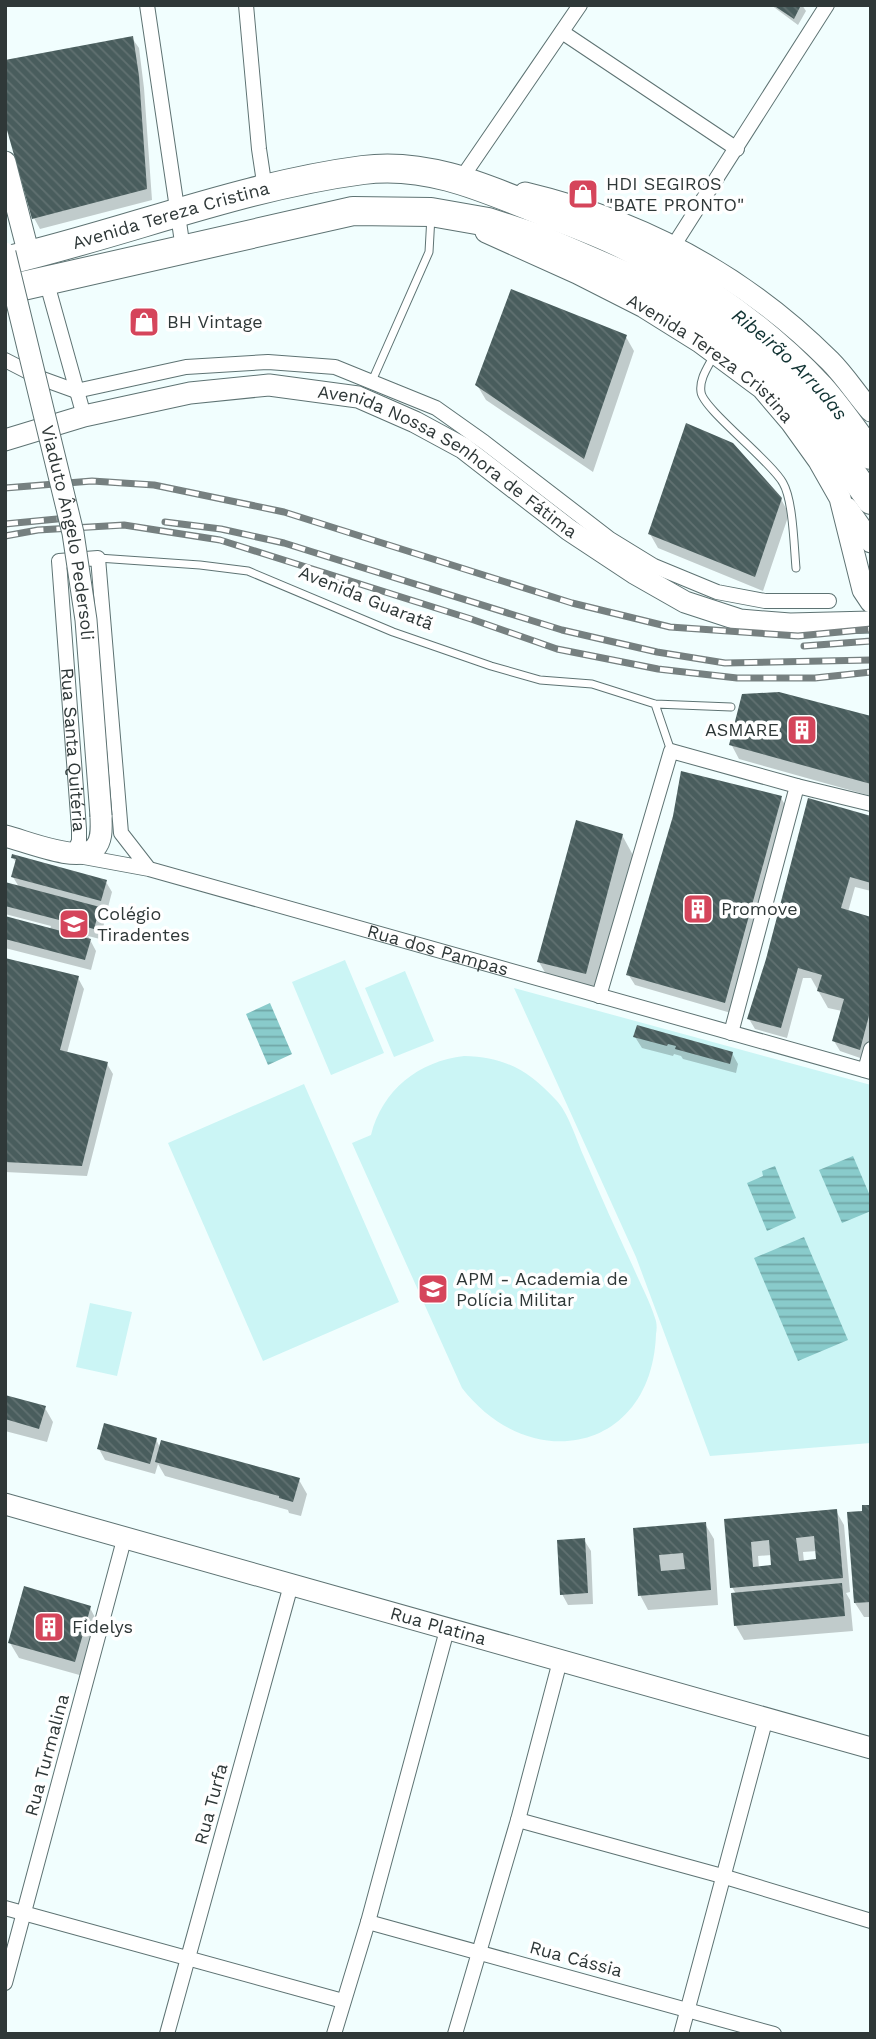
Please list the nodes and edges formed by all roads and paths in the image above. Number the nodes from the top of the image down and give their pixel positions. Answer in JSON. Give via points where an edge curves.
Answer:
{"nodes":[{"id":1,"x":147,"y":5,"type":"edge"},
{"id":2,"x":246,"y":5,"type":"edge"},
{"id":3,"x":580,"y":5,"type":"edge"},
{"id":4,"x":827,"y":5,"type":"edge"},
{"id":5,"x":562,"y":33,"type":"junction"},
{"id":6,"x":737,"y":149,"type":"junction"},
{"id":7,"x":5,"y":162,"type":"edge"},
{"id":8,"x":461,"y":179,"type":"junction"},
{"id":9,"x":265,"y":189,"type":"junction"},
{"id":10,"x":439,"y":213,"type":"junction"},
{"id":11,"x":176,"y":214,"type":"junction"},
{"id":12,"x":674,"y":245,"type":"junction"},
{"id":13,"x":183,"y":249,"type":"junction"},
{"id":14,"x":13,"y":257,"type":"edge"},
{"id":15,"x":46,"y":280,"type":"junction"},
{"id":16,"x":5,"y":290,"type":"edge"},
{"id":17,"x":715,"y":353,"type":"junction"},
{"id":18,"x":5,"y":360,"type":"edge"},
{"id":19,"x":372,"y":382,"type":"junction"},
{"id":20,"x":76,"y":391,"type":"junction"},
{"id":21,"x":871,"y":411,"type":"edge"},
{"id":22,"x":84,"y":416,"type":"junction"},
{"id":23,"x":5,"y":440,"type":"edge"},
{"id":24,"x":871,"y":455,"type":"edge"},
{"id":25,"x":840,"y":498,"type":"junction"},
{"id":26,"x":871,"y":500,"type":"edge"},
{"id":27,"x":871,"y":542,"type":"edge"},
{"id":28,"x":98,"y":558,"type":"junction"},
{"id":29,"x":59,"y":561,"type":"joint"},
{"id":30,"x":796,"y":568,"type":"dead end"},
{"id":31,"x":829,"y":601,"type":"dead end"},
{"id":32,"x":871,"y":602,"type":"edge"},
{"id":33,"x":871,"y":622,"type":"edge"},
{"id":34,"x":655,"y":704,"type":"junction"},
{"id":35,"x":731,"y":707,"type":"dead end"},
{"id":36,"x":671,"y":751,"type":"junction"},
{"id":37,"x":797,"y":786,"type":"junction"},
{"id":38,"x":871,"y":804,"type":"edge"},
{"id":39,"x":101,"y":825,"type":"junction"},
{"id":40,"x":5,"y":836,"type":"edge"},
{"id":41,"x":73,"y":855,"type":"junction"},
{"id":42,"x":149,"y":869,"type":"junction"},
{"id":43,"x":598,"y":996,"type":"junction"},
{"id":44,"x":731,"y":1033,"type":"junction"},
{"id":45,"x":871,"y":1049,"type":"edge"},
{"id":46,"x":868,"y":1071,"type":"edge"},
{"id":47,"x":5,"y":1504,"type":"edge"},
{"id":48,"x":125,"y":1536,"type":"junction"},
{"id":49,"x":291,"y":1585,"type":"junction"},
{"id":50,"x":447,"y":1630,"type":"junction"},
{"id":51,"x":560,"y":1661,"type":"junction"},
{"id":52,"x":766,"y":1718,"type":"junction"},
{"id":53,"x":871,"y":1748,"type":"edge"},
{"id":54,"x":518,"y":1820,"type":"junction"},
{"id":55,"x":722,"y":1877,"type":"junction"},
{"id":56,"x":5,"y":1908,"type":"edge"},
{"id":57,"x":24,"y":1912,"type":"junction"},
{"id":58,"x":368,"y":1922,"type":"junction"},
{"id":59,"x":871,"y":1922,"type":"edge"},
{"id":60,"x":478,"y":1952,"type":"junction"},
{"id":61,"x":188,"y":1959,"type":"junction"},
{"id":62,"x":5,"y":1983,"type":"edge"},
{"id":63,"x":343,"y":2001,"type":"junction"},
{"id":64,"x":688,"y":2010,"type":"junction"},
{"id":65,"x":167,"y":2034,"type":"edge"},
{"id":66,"x":334,"y":2034,"type":"edge"},
{"id":67,"x":455,"y":2034,"type":"edge"},
{"id":68,"x":681,"y":2034,"type":"edge"},
{"id":69,"x":774,"y":2034,"type":"edge"}],
"edges":[{"from":1,"to":11,"type":"street"},
{"from":2,"to":9,"type":"street"},
{"from":3,"to":5,"type":"street"},
{"from":4,"to":6,"type":"street"},
{"from":5,"to":6,"type":"street"},
{"from":5,"to":8,"type":"street"},
{"from":6,"to":12,"type":"street"},
{"from":7,"to":14,"type":"main road"},
{"from":8,"to":9,"type":"highway","name":"Avenida Tereza Cristina","via":[[418,171],[366,170]]},
{"from":8,"to":12,"type":"main road","name":"Avenida Tereza Cristina","via":[[573,205]]},
{"from":8,"to":24,"type":"highway","name":"Avenida Tereza Cristina","via":[[617,241],[711,295],[762,333],[820,388]]},
{"from":9,"to":11,"type":"highway","name":"Avenida Tereza Cristina"},
{"from":10,"to":13,"type":"highway","name":"Avenida Tereza Cristina","via":[[353,211]]},
{"from":10,"to":17,"type":"main road","name":"Avenida Tereza Cristina","via":[[577,272],[644,307]]},
{"from":10,"to":19,"type":"lane","via":[[429,252]]},
{"from":10,"to":26,"type":"highway","name":"Avenida Tereza Cristina","via":[[540,239],[655,289],[747,351],[802,403]]},
{"from":11,"to":13,"type":"street"},
{"from":11,"to":14,"type":"highway","name":"Avenida Tereza Cristina"},
{"from":12,"to":21,"type":"main road","name":"Avenida Tereza Cristina","via":[[774,312],[831,362]]},
{"from":13,"to":15,"type":"highway","name":"Avenida Tereza Cristina"},
{"from":14,"to":39,"type":"main road","name":"Viaduto Ângelo Pedersoli","bridge":true,"via":[[73,533],[86,620]]},
{"from":15,"to":16,"type":"highway","name":"Avenida Tereza Cristina"},
{"from":15,"to":20,"type":"street"},
{"from":17,"to":25,"type":"main road","name":"Avenida Tereza Cristina","via":[[762,388],[784,413]]},
{"from":17,"to":30,"type":"lane","via":[[701,382],[704,401],[783,481]]},
{"from":18,"to":20,"type":"street"},
{"from":19,"to":20,"type":"street","name":"Avenida Nossa Senhora de Fátima","via":[[334,367],[268,362],[186,368]]},
{"from":19,"to":31,"type":"street","name":"Avenida Nossa Senhora de Fátima","via":[[436,408],[610,539],[654,566],[717,592],[765,601]]},
{"from":20,"to":22,"type":"street"},
{"from":22,"to":23,"type":"main road","name":"Avenida Nossa Senhora de Fátima"},
{"from":22,"to":33,"type":"main road","name":"Avenida Nossa Senhora de Fátima","via":[[190,393],[269,385],[358,397],[463,448],[569,530],[685,602],[740,620]]},
{"from":25,"to":27,"type":"main road"},
{"from":25,"to":32,"type":"main road","name":"Avenida Tereza Cristina","via":[[863,590]]},
{"from":28,"to":29,"type":"street","name":"Avenida Guaratã"},
{"from":28,"to":34,"type":"lane","name":"Avenida Guaratã","via":[[248,571],[393,632],[491,666],[540,680],[592,684]]},
{"from":28,"to":42,"type":"street","via":[[121,833]]},
{"from":29,"to":41,"type":"street","name":"Rua Santa Quitéria","via":[[79,829]]},
{"from":34,"to":35,"type":"lane","name":"Avenida Guaratã"},
{"from":34,"to":36,"type":"lane"},
{"from":36,"to":37,"type":"street"},
{"from":36,"to":43,"type":"street"},
{"from":37,"to":38,"type":"street"},
{"from":37,"to":44,"type":"street"},
{"from":39,"to":41,"type":"main road","name":"Rua Santa Quitéria","via":[[95,848]]},
{"from":39,"to":42,"type":"street","name":"Rua Santa Quitéria","via":[[111,852]]},
{"from":40,"to":41,"type":"main road","name":"Rua dos Pampas"},
{"from":41,"to":42,"type":"street","name":"Rua dos Pampas"},
{"from":42,"to":43,"type":"street","name":"Rua dos Pampas"},
{"from":43,"to":44,"type":"street","name":"Rua dos Pampas"},
{"from":44,"to":46,"type":"street","name":"Rua dos Pampas"},
{"from":45,"to":46,"type":"street"},
{"from":47,"to":48,"type":"main road","name":"Rua Platina"},
{"from":48,"to":49,"type":"main road","name":"Rua Platina"},
{"from":48,"to":57,"type":"street","name":"Rua Turmalina"},
{"from":49,"to":50,"type":"main road","name":"Rua Platina"},
{"from":49,"to":61,"type":"street","name":"Rua Turfa"},
{"from":50,"to":51,"type":"main road","name":"Rua Platina"},
{"from":50,"to":58,"type":"street"},
{"from":51,"to":52,"type":"main road","name":"Rua Platina"},
{"from":51,"to":54,"type":"street"},
{"from":52,"to":53,"type":"main road","name":"Rua Platina"},
{"from":52,"to":55,"type":"street"},
{"from":54,"to":55,"type":"street"},
{"from":54,"to":60,"type":"street"},
{"from":55,"to":59,"type":"street"},
{"from":55,"to":64,"type":"street"},
{"from":56,"to":57,"type":"street"},
{"from":57,"to":61,"type":"street"},
{"from":57,"to":62,"type":"street","name":"Rua Turmalina"},
{"from":58,"to":60,"type":"street","name":"Rua Cássia"},
{"from":58,"to":63,"type":"street"},
{"from":60,"to":64,"type":"street","name":"Rua Cássia"},
{"from":60,"to":67,"type":"street"},
{"from":61,"to":63,"type":"street"},
{"from":61,"to":65,"type":"street","name":"Rua Turfa"},
{"from":63,"to":66,"type":"street"},
{"from":64,"to":68,"type":"street"},
{"from":64,"to":69,"type":"street","name":"Rua Cássia"}]}
